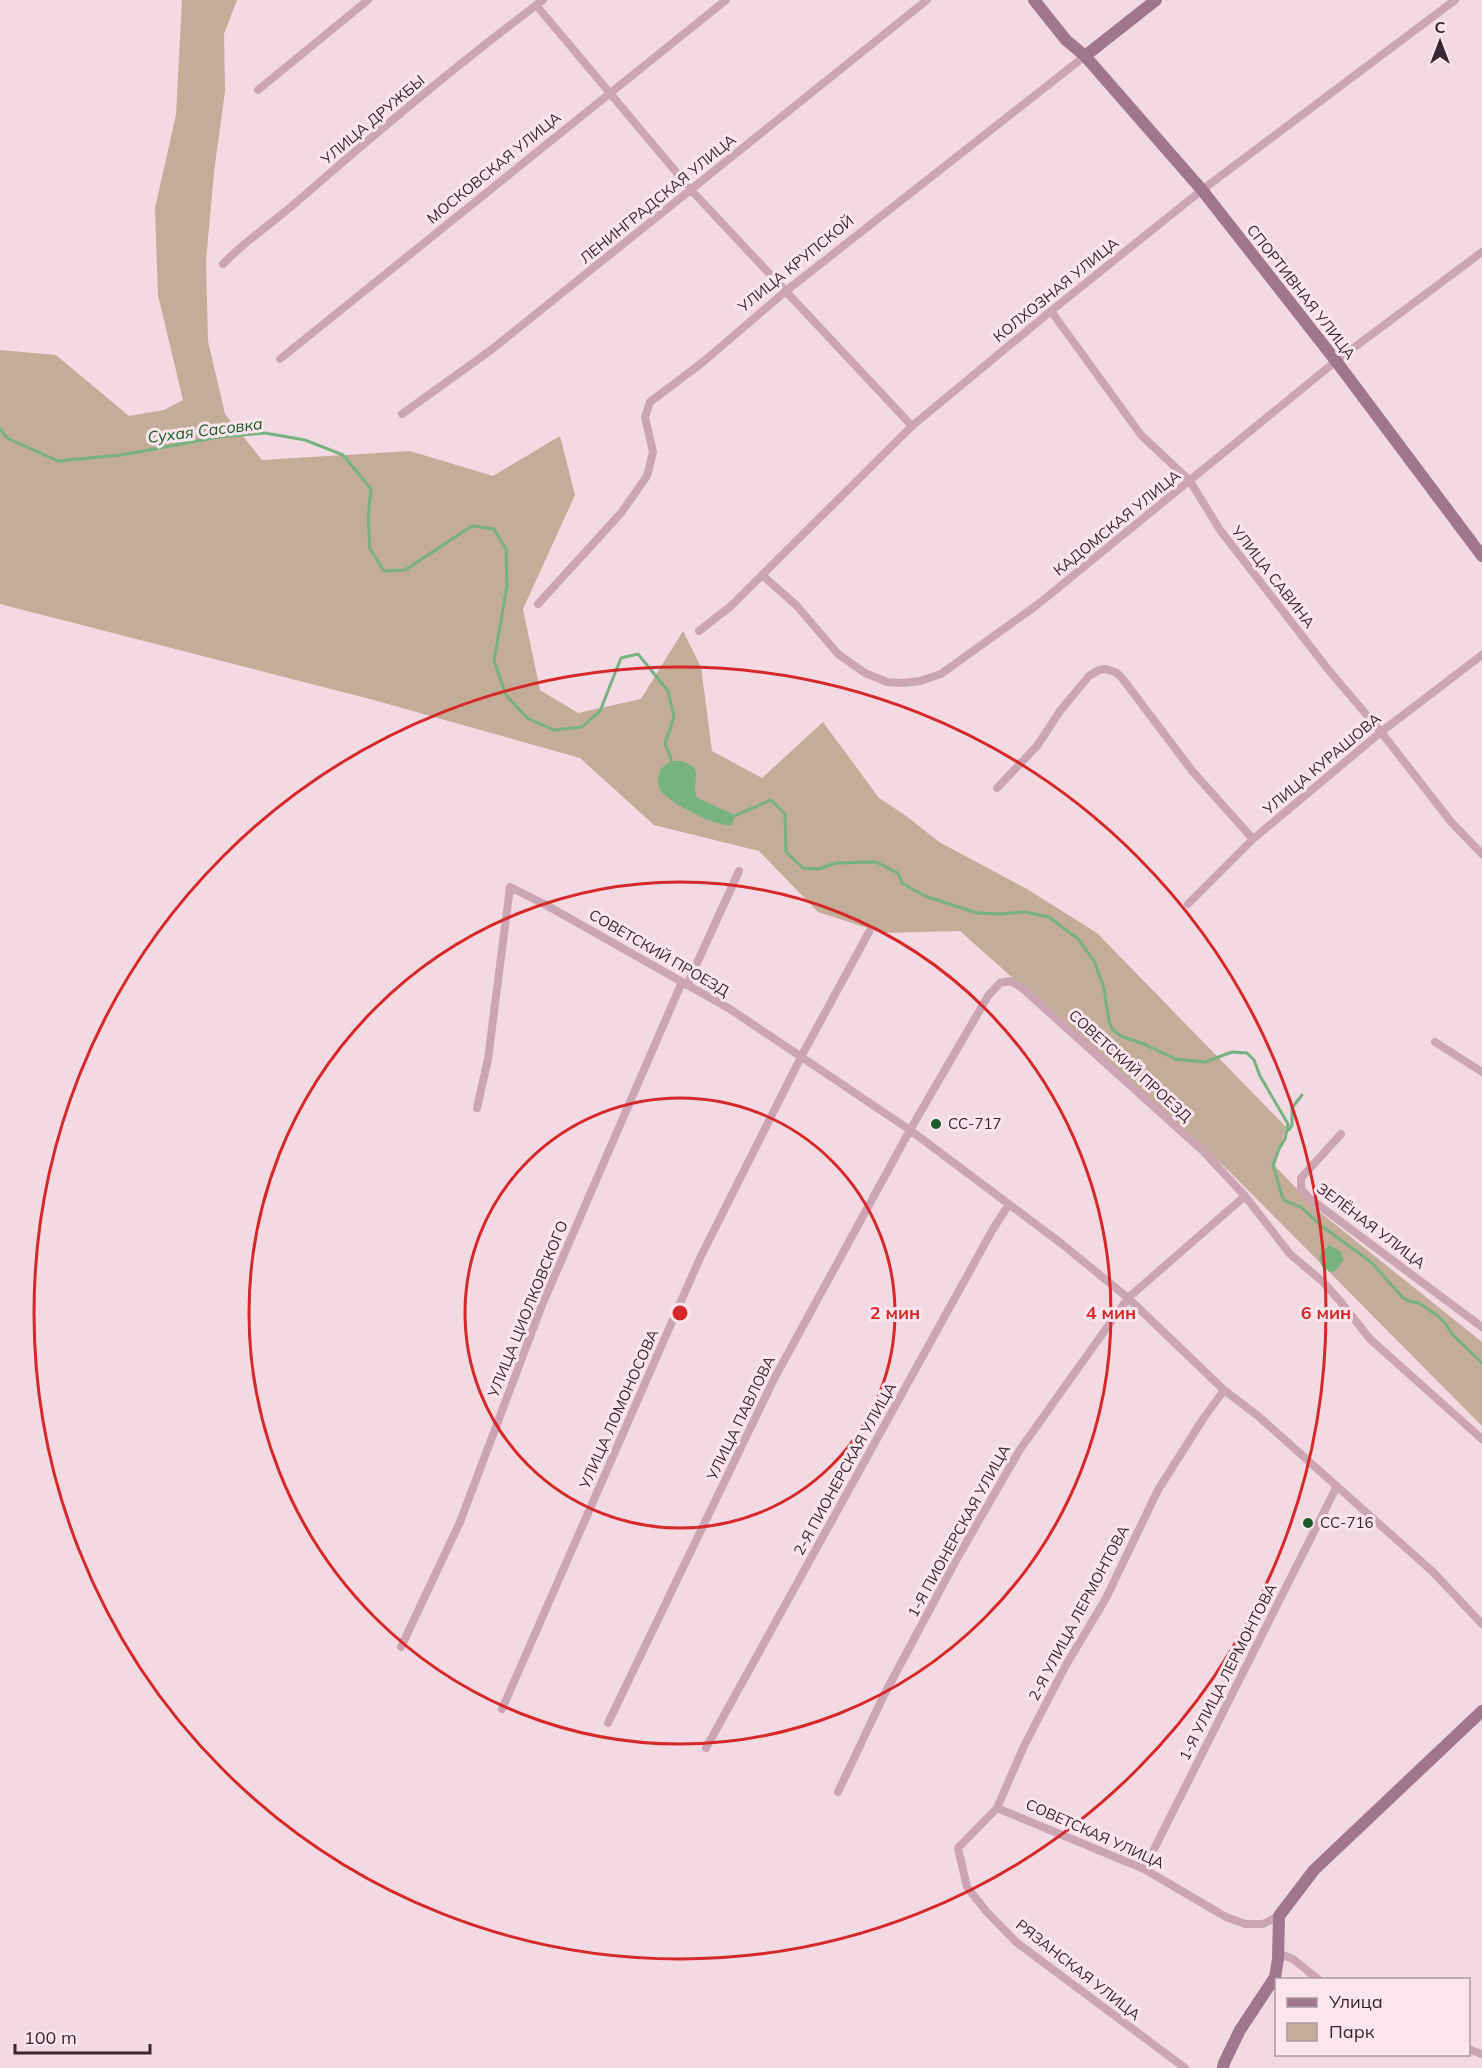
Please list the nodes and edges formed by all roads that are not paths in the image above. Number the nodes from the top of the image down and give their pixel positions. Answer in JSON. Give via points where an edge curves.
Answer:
{"nodes":[{"id":1,"x":368,"y":0,"type":"edge"},
{"id":2,"x":726,"y":0,"type":"edge"},
{"id":3,"x":927,"y":0,"type":"edge"},
{"id":4,"x":1034,"y":0,"type":"edge"},
{"id":5,"x":1156,"y":0,"type":"edge"},
{"id":6,"x":1455,"y":0,"type":"edge"},
{"id":7,"x":540,"y":2,"type":"edge"},
{"id":8,"x":1085,"y":56,"type":"junction"},
{"id":9,"x":258,"y":90,"type":"dead end"},
{"id":10,"x":610,"y":92,"type":"junction"},
{"id":11,"x":1202,"y":190,"type":"junction"},
{"id":12,"x":692,"y":191,"type":"junction"},
{"id":13,"x":1482,"y":252,"type":"edge"},
{"id":14,"x":223,"y":264,"type":"dead end"},
{"id":15,"x":786,"y":291,"type":"junction"},
{"id":16,"x":1051,"y":311,"type":"junction"},
{"id":17,"x":280,"y":358,"type":"dead end"},
{"id":18,"x":1336,"y":360,"type":"junction"},
{"id":19,"x":402,"y":414,"type":"dead end"},
{"id":20,"x":912,"y":426,"type":"junction"},
{"id":21,"x":1190,"y":481,"type":"junction"},
{"id":22,"x":1482,"y":556,"type":"edge"},
{"id":23,"x":762,"y":575,"type":"junction"},
{"id":24,"x":538,"y":604,"type":"dead end"},
{"id":25,"x":699,"y":631,"type":"dead end"},
{"id":26,"x":1482,"y":655,"type":"edge"},
{"id":27,"x":1381,"y":732,"type":"junction"},
{"id":28,"x":997,"y":788,"type":"dead end"},
{"id":29,"x":1253,"y":838,"type":"junction"},
{"id":30,"x":1482,"y":854,"type":"edge"},
{"id":31,"x":739,"y":872,"type":"dead end"},
{"id":32,"x":1188,"y":904,"type":"dead end"},
{"id":33,"x":869,"y":932,"type":"dead end"},
{"id":34,"x":685,"y":984,"type":"junction"},
{"id":35,"x":1436,"y":1042,"type":"dead end"},
{"id":36,"x":801,"y":1057,"type":"junction"},
{"id":37,"x":1482,"y":1072,"type":"edge"},
{"id":38,"x":477,"y":1108,"type":"dead end"},
{"id":39,"x":910,"y":1130,"type":"junction"},
{"id":40,"x":1341,"y":1134,"type":"dead end"},
{"id":41,"x":1245,"y":1196,"type":"junction"},
{"id":42,"x":1009,"y":1204,"type":"junction"},
{"id":43,"x":1128,"y":1298,"type":"junction"},
{"id":44,"x":1482,"y":1327,"type":"edge"},
{"id":45,"x":1224,"y":1390,"type":"junction"},
{"id":46,"x":1482,"y":1439,"type":"edge"},
{"id":47,"x":1337,"y":1486,"type":"junction"},
{"id":48,"x":1482,"y":1624,"type":"edge"},
{"id":49,"x":401,"y":1647,"type":"dead end"},
{"id":50,"x":502,"y":1709,"type":"dead end"},
{"id":51,"x":1482,"y":1711,"type":"edge"},
{"id":52,"x":608,"y":1723,"type":"dead end"},
{"id":53,"x":706,"y":1748,"type":"dead end"},
{"id":54,"x":838,"y":1792,"type":"dead end"},
{"id":55,"x":997,"y":1808,"type":"junction"},
{"id":56,"x":958,"y":1848,"type":"joint"},
{"id":57,"x":1144,"y":1869,"type":"junction"},
{"id":58,"x":1279,"y":1916,"type":"junction"},
{"id":59,"x":1278,"y":1953,"type":"junction"},
{"id":60,"x":1317,"y":1978,"type":"edge"},
{"id":61,"x":1185,"y":2068,"type":"edge"},
{"id":62,"x":1223,"y":2068,"type":"edge"}],
"edges":[{"from":1,"to":9,"type":"street"},
{"from":2,"to":10,"type":"street","name":"МОСКОВСКАЯ УЛИЦА"},
{"from":3,"to":12,"type":"street","name":"ЛЕНИНГРАДСКАЯ УЛИЦА"},
{"from":4,"to":8,"type":"street","name":"СПОРТИВНАЯ УЛИЦА","via":[[1066,40]]},
{"from":5,"to":8,"type":"street","name":"УЛИЦА КРУПСКОЙ"},
{"from":6,"to":11,"type":"street","name":"КОЛХОЗНАЯ УЛИЦА"},
{"from":7,"to":10,"type":"street"},
{"from":7,"to":14,"type":"street","name":"УЛИЦА ДРУЖБЫ","via":[[241,245]]},
{"from":8,"to":11,"type":"street","name":"СПОРТИВНАЯ УЛИЦА"},
{"from":8,"to":15,"type":"street","name":"УЛИЦА КРУПСКОЙ"},
{"from":10,"to":12,"type":"street"},
{"from":10,"to":17,"type":"street","name":"МОСКОВСКАЯ УЛИЦА"},
{"from":11,"to":16,"type":"street","name":"КОЛХОЗНАЯ УЛИЦА"},
{"from":11,"to":18,"type":"street","name":"СПОРТИВНАЯ УЛИЦА"},
{"from":12,"to":15,"type":"street"},
{"from":12,"to":19,"type":"street","name":"ЛЕНИНГРАДСКАЯ УЛИЦА","via":[[492,350]]},
{"from":13,"to":18,"type":"street","name":"КАДОМСКАЯ УЛИЦА"},
{"from":15,"to":20,"type":"street"},
{"from":15,"to":24,"type":"street","name":"УЛИЦА КРУПСКОЙ","via":[[650,402],[645,417],[653,452],[647,476],[621,513]]},
{"from":16,"to":20,"type":"street","name":"КОЛХОЗНАЯ УЛИЦА"},
{"from":16,"to":21,"type":"street","name":"УЛИЦА САВИНА","via":[[1141,435]]},
{"from":18,"to":21,"type":"street","name":"КАДОМСКАЯ УЛИЦА"},
{"from":18,"to":22,"type":"street","name":"СПОРТИВНАЯ УЛИЦА"},
{"from":20,"to":23,"type":"street","name":"КОЛХОЗНАЯ УЛИЦА"},
{"from":21,"to":23,"type":"street","name":"КАДОМСКАЯ УЛИЦА","via":[[1037,605],[942,674],[920,681],[887,682],[855,667]]},
{"from":21,"to":27,"type":"street","name":"УЛИЦА САВИНА","via":[[1220,530]]},
{"from":23,"to":25,"type":"street","name":"КОЛХОЗНАЯ УЛИЦА"},
{"from":26,"to":27,"type":"street","name":"УЛИЦА КУРАШОВА"},
{"from":27,"to":29,"type":"street","name":"УЛИЦА КУРАШОВА"},
{"from":27,"to":30,"type":"street","name":"УЛИЦА САВИНА","via":[[1452,823]]},
{"from":28,"to":29,"type":"street","via":[[1037,746],[1089,676],[1106,669],[1122,678],[1193,772]]},
{"from":29,"to":32,"type":"street","name":"УЛИЦА КУРАШОВА"},
{"from":31,"to":34,"type":"street","name":"УЛИЦА ЦИОЛКОВСКОГО"},
{"from":33,"to":36,"type":"street","name":"УЛИЦА ЛОМОНОСОВА"},
{"from":34,"to":36,"type":"street","name":"СОВЕТСКИЙ ПРОЕЗД"},
{"from":34,"to":38,"type":"street","name":"СОВЕТСКИЙ ПРОЕЗД","via":[[510,887],[488,1059]]},
{"from":34,"to":49,"type":"street","name":"УЛИЦА ЦИОЛКОВСКОГО","via":[[542,1305],[460,1522]]},
{"from":35,"to":37,"type":"street"},
{"from":36,"to":39,"type":"street","name":"СОВЕТСКИЙ ПРОЕЗД"},
{"from":36,"to":50,"type":"street","name":"УЛИЦА ЛОМОНОСОВА","via":[[700,1258]]},
{"from":39,"to":41,"type":"street","name":"СОВЕТСКИЙ ПРОЕЗД","via":[[988,996],[1000,983],[1010,981],[1179,1128]]},
{"from":39,"to":42,"type":"street","name":"СОВЕТСКИЙ ПРОЕЗД"},
{"from":39,"to":52,"type":"street","name":"УЛИЦА ПАВЛОВА","via":[[774,1379]]},
{"from":40,"to":44,"type":"street","name":"ЗЕЛЁНАЯ УЛИЦА","via":[[1301,1178],[1301,1189]]},
{"from":41,"to":43,"type":"street"},
{"from":41,"to":46,"type":"street","via":[[1290,1254],[1322,1281],[1370,1340]]},
{"from":42,"to":43,"type":"street","name":"СОВЕТСКИЙ ПРОЕЗД"},
{"from":42,"to":53,"type":"street","name":"2-Я ПИОНЕРСКАЯ УЛИЦА"},
{"from":43,"to":45,"type":"street","name":"СОВЕТСКИЙ ПРОЕЗД"},
{"from":43,"to":54,"type":"street","name":"1-Я ПИОНЕРСКАЯ УЛИЦА","via":[[1019,1451],[895,1675]]},
{"from":45,"to":47,"type":"street","name":"СОВЕТСКИЙ ПРОЕЗД"},
{"from":45,"to":55,"type":"street","name":"2-Я УЛИЦА ЛЕРМОНТОВА","via":[[1158,1490],[1105,1600],[1024,1746]]},
{"from":47,"to":48,"type":"street","name":"СОВЕТСКИЙ ПРОЕЗД","via":[[1433,1572]]},
{"from":47,"to":57,"type":"street","name":"1-Я УЛИЦА ЛЕРМОНТОВА"},
{"from":51,"to":58,"type":"street","via":[[1314,1870]]},
{"from":55,"to":56,"type":"street","name":"2-Я УЛИЦА ЛЕРМОНТОВА"},
{"from":55,"to":57,"type":"street","name":"СОВЕТСКАЯ УЛИЦА"},
{"from":56,"to":61,"type":"street","name":"РЯЗАНСКАЯ УЛИЦА","via":[[967,1887],[1016,1942]]},
{"from":57,"to":58,"type":"street","name":"СОВЕТСКАЯ УЛИЦА","via":[[1245,1924],[1263,1924]]},
{"from":58,"to":59,"type":"street"},
{"from":59,"to":60,"type":"street","via":[[1293,1959]]},
{"from":59,"to":62,"type":"street","via":[[1272,1985],[1240,2030]]}]}
